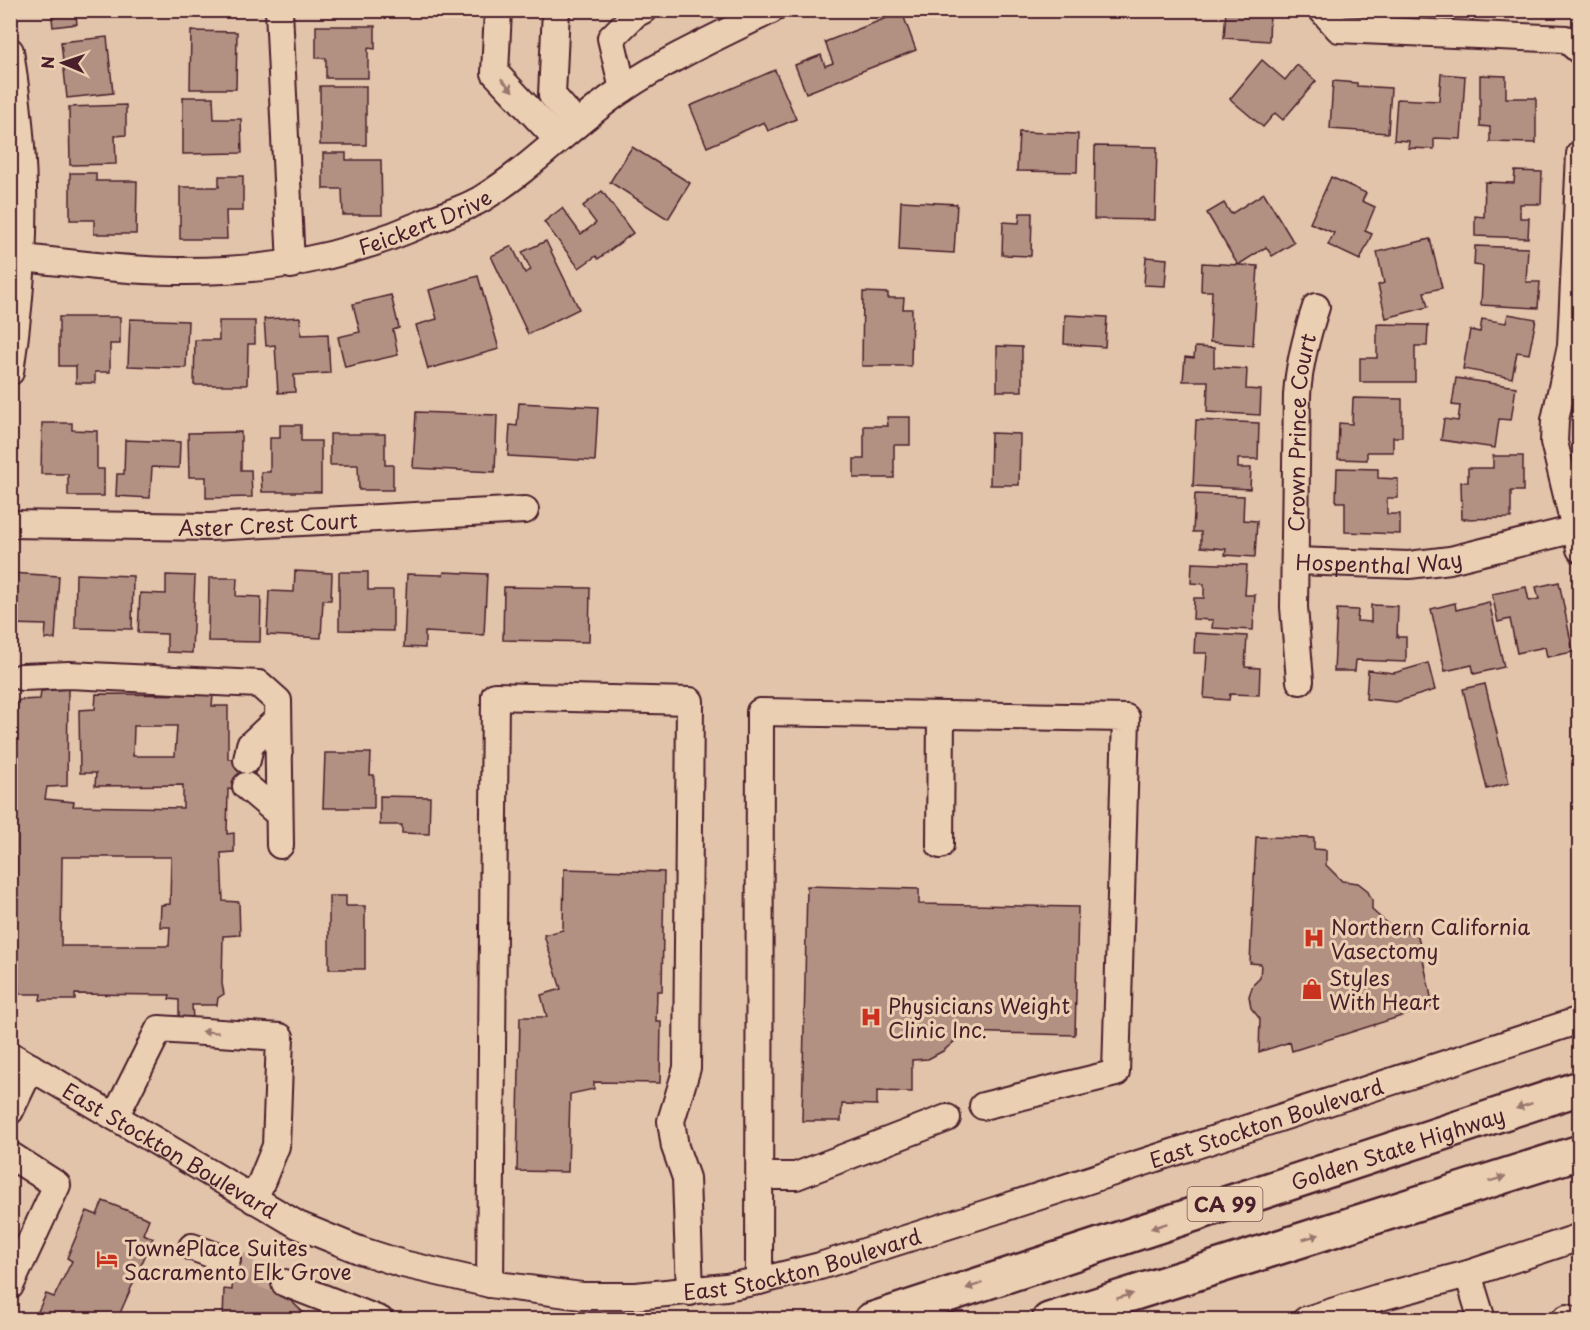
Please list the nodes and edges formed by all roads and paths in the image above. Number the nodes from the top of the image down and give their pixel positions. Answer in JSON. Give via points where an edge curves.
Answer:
{"nodes":[{"id":1,"x":279,"y":10,"type":"edge"},
{"id":2,"x":498,"y":10,"type":"edge"},
{"id":3,"x":556,"y":10,"type":"edge"},
{"id":4,"x":643,"y":10,"type":"edge"},
{"id":5,"x":771,"y":10,"type":"edge"},
{"id":6,"x":1322,"y":10,"type":"edge"},
{"id":7,"x":10,"y":51,"type":"edge"},
{"id":8,"x":1580,"y":51,"type":"edge"},
{"id":9,"x":623,"y":89,"type":"junction"},
{"id":10,"x":567,"y":132,"type":"junction"},
{"id":11,"x":1580,"y":154,"type":"edge"},
{"id":12,"x":22,"y":258,"type":"junction"},
{"id":13,"x":291,"y":265,"type":"junction"},
{"id":14,"x":1316,"y":307,"type":"dead end"},
{"id":15,"x":10,"y":372,"type":"edge"},
{"id":16,"x":525,"y":510,"type":"dead end"},
{"id":17,"x":10,"y":524,"type":"edge"},
{"id":18,"x":1578,"y":535,"type":"edge"},
{"id":19,"x":1294,"y":561,"type":"junction"},
{"id":20,"x":22,"y":677,"type":"dead end"},
{"id":21,"x":1300,"y":681,"type":"dead end"},
{"id":22,"x":941,"y":715,"type":"junction"},
{"id":23,"x":278,"y":719,"type":"junction"},
{"id":24,"x":247,"y":760,"type":"dead end"},
{"id":25,"x":246,"y":786,"type":"dead end"},
{"id":26,"x":279,"y":814,"type":"junction"},
{"id":27,"x":280,"y":845,"type":"dead end"},
{"id":28,"x":940,"y":846,"type":"dead end"},
{"id":29,"x":1580,"y":1020,"type":"edge"},
{"id":30,"x":21,"y":1061,"type":"edge"},
{"id":31,"x":1580,"y":1088,"type":"edge"},
{"id":32,"x":983,"y":1106,"type":"dead end"},
{"id":33,"x":10,"y":1111,"type":"edge"},
{"id":34,"x":115,"y":1117,"type":"junction"},
{"id":35,"x":947,"y":1118,"type":"dead end"},
{"id":36,"x":1580,"y":1152,"type":"edge"},
{"id":37,"x":10,"y":1155,"type":"edge"},
{"id":38,"x":760,"y":1176,"type":"junction"},
{"id":39,"x":254,"y":1200,"type":"junction"},
{"id":40,"x":1580,"y":1237,"type":"edge"},
{"id":41,"x":192,"y":1247,"type":"dead end"},
{"id":42,"x":227,"y":1260,"type":"tunnel mouth"},
{"id":43,"x":1467,"y":1274,"type":"junction"},
{"id":44,"x":759,"y":1281,"type":"junction"},
{"id":45,"x":285,"y":1283,"type":"tunnel mouth"},
{"id":46,"x":490,"y":1284,"type":"junction"},
{"id":47,"x":10,"y":1286,"type":"edge"},
{"id":48,"x":690,"y":1292,"type":"junction"},
{"id":49,"x":380,"y":1320,"type":"edge"},
{"id":50,"x":871,"y":1320,"type":"edge"},
{"id":51,"x":1049,"y":1320,"type":"edge"},
{"id":52,"x":1306,"y":1320,"type":"edge"},
{"id":53,"x":1482,"y":1320,"type":"edge"}],
"edges":[{"from":1,"to":13,"type":"street"},
{"from":2,"to":10,"type":"street","one_way":true,"via":[[495,73]]},
{"from":3,"to":10,"type":"street","via":[[552,95]]},
{"from":4,"to":9,"type":"street","via":[[611,38]]},
{"from":5,"to":9,"type":"street","name":"Feickert Drive"},
{"from":6,"to":8,"type":"street","via":[[1339,29],[1566,39]]},
{"from":7,"to":12,"type":"street","via":[[20,127]]},
{"from":9,"to":10,"type":"street","name":"Feickert Drive"},
{"from":10,"to":13,"type":"street","name":"Feickert Drive","via":[[482,199],[387,239]]},
{"from":11,"to":18,"type":"street","via":[[1571,346],[1554,442]]},
{"from":12,"to":13,"type":"street","name":"Feickert Drive","via":[[174,271]]},
{"from":12,"to":15,"type":"street"},
{"from":14,"to":19,"type":"street","name":"Crown Prince Court","via":[[1299,366]]},
{"from":16,"to":17,"type":"street","name":"Aster Crest Court","via":[[210,527]]},
{"from":18,"to":19,"type":"street","name":"Hospenthal Way","via":[[1409,565]]},
{"from":19,"to":21,"type":"street","name":"Hospenthal Way"},
{"from":20,"to":23,"type":"street","via":[[69,675],[259,684],[278,701]]},
{"from":22,"to":28,"type":"street"},
{"from":22,"to":32,"type":"street","via":[[1126,718],[1116,1073]]},
{"from":22,"to":38,"type":"street","via":[[760,712]]},
{"from":23,"to":24,"type":"street","via":[[250,745]]},
{"from":23,"to":26,"type":"street"},
{"from":25,"to":26,"type":"street"},
{"from":26,"to":27,"type":"street"},
{"from":29,"to":44,"type":"street","name":"East Stockton Boulevard","via":[[997,1210],[820,1266]]},
{"from":30,"to":33,"type":"street"},
{"from":30,"to":34,"type":"street","name":"East Stockton Boulevard"},
{"from":31,"to":50,"type":"highway","name":"Golden State Highway","number":"CA 99","one_way":true},
{"from":34,"to":39,"type":"street","name":"East Stockton Boulevard"},
{"from":39,"to":34,"type":"street","one_way":true,"via":[[276,1146],[280,1037],[159,1029]]},
{"from":35,"to":38,"type":"street","via":[[795,1176]]},
{"from":51,"to":36,"type":"highway","number":"CA 99","one_way":true},
{"from":37,"to":47,"type":"street","via":[[57,1185]]},
{"from":38,"to":44,"type":"street"},
{"from":39,"to":46,"type":"street","name":"East Stockton Boulevard","via":[[298,1225],[358,1250]]},
{"from":40,"to":43,"type":"street"},
{"from":41,"to":42,"type":"street"},
{"from":43,"to":52,"type":"street"},
{"from":43,"to":53,"type":"street"},
{"from":44,"to":48,"type":"street","name":"East Stockton Boulevard"},
{"from":45,"to":49,"type":"street"},
{"from":46,"to":48,"type":"street","name":"East Stockton Boulevard","via":[[582,1296]]},
{"from":46,"to":48,"type":"street","via":[[495,696],[690,701],[687,1068],[671,1120],[686,1178]]}]}
